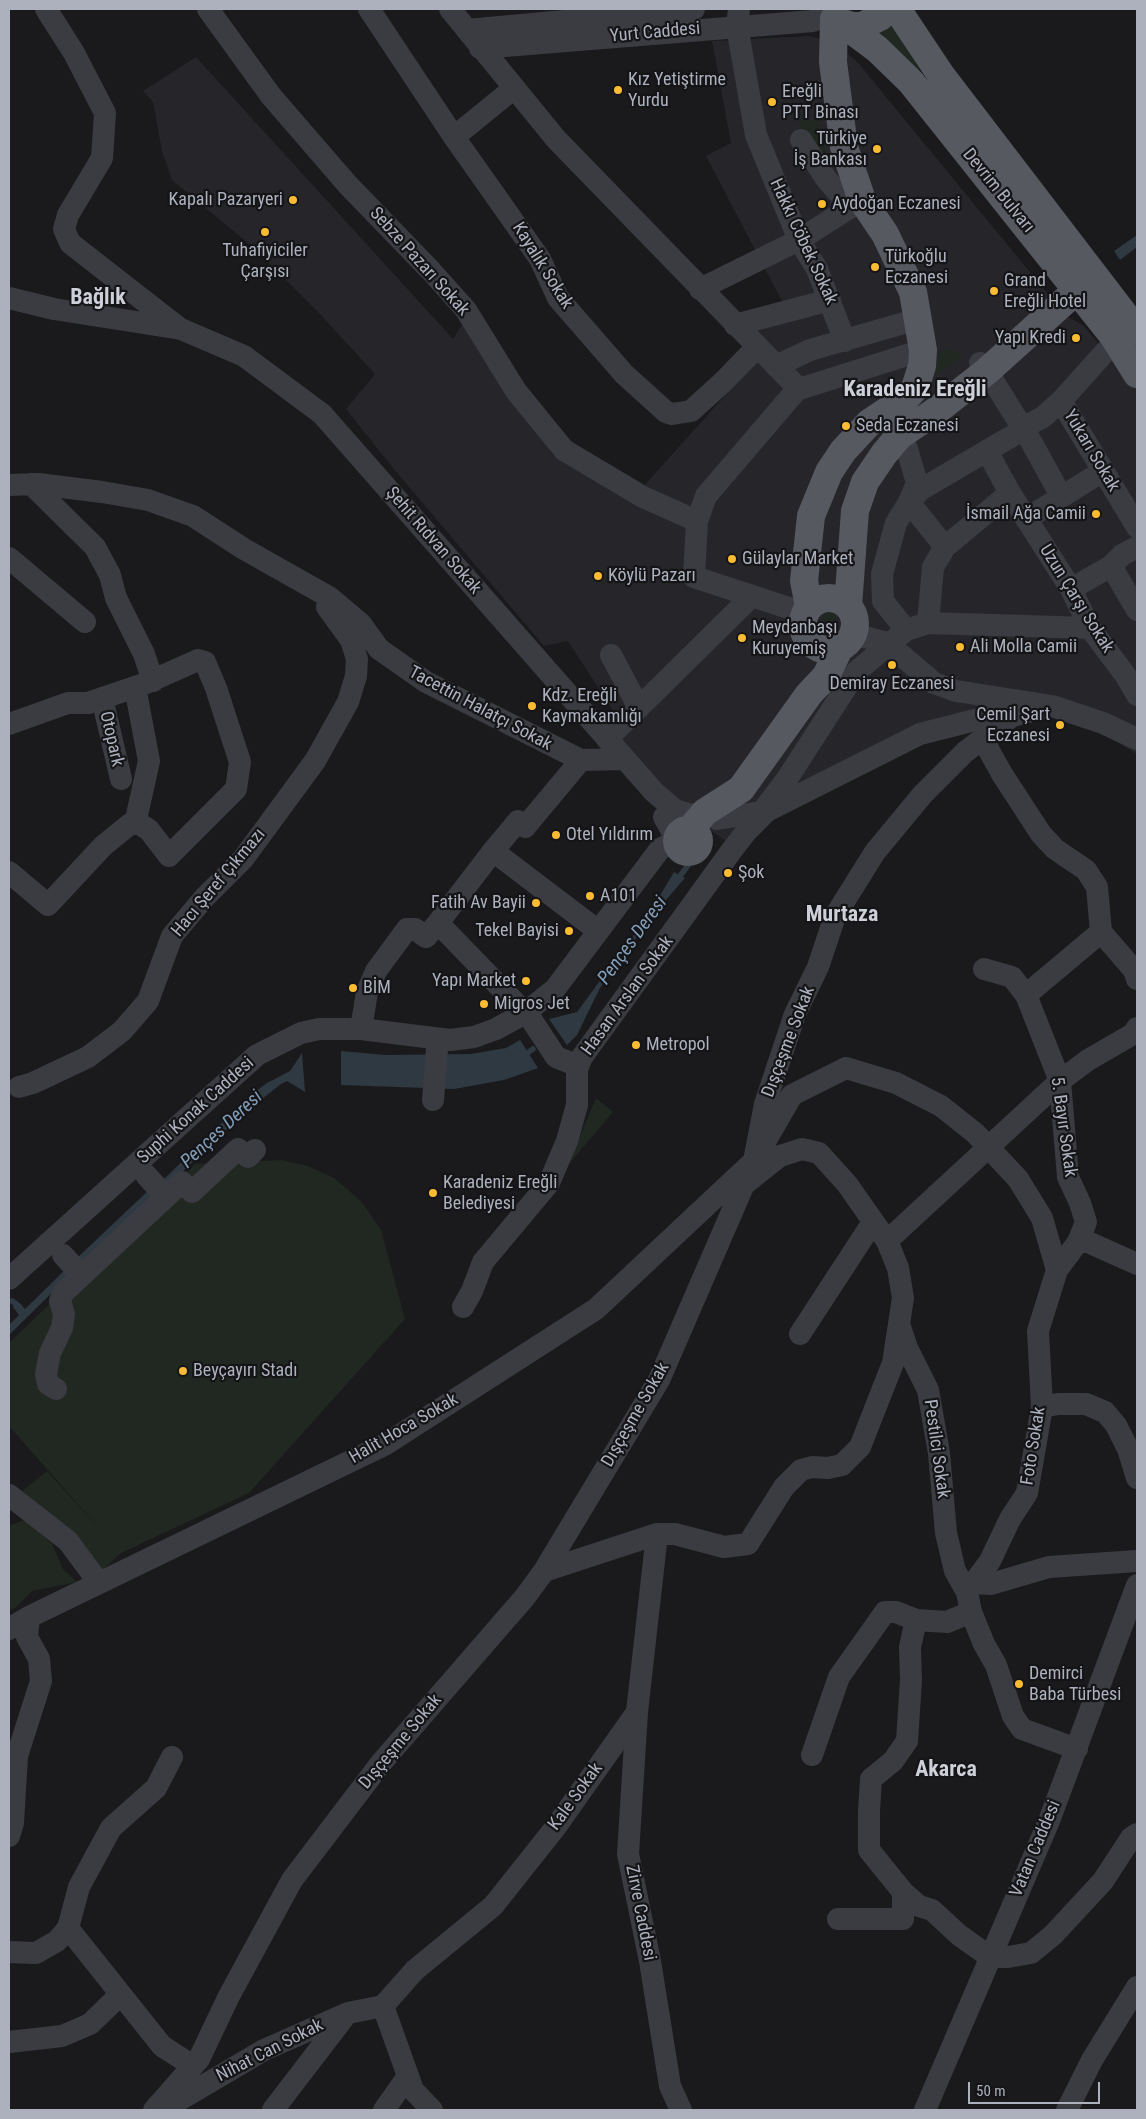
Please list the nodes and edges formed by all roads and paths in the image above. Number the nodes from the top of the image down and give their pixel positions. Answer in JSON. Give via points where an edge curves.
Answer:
{"nodes":[{"id":1,"x":46,"y":9,"type":"edge"},
{"id":2,"x":208,"y":9,"type":"edge"},
{"id":3,"x":369,"y":9,"type":"edge"},
{"id":4,"x":450,"y":9,"type":"edge"},
{"id":5,"x":694,"y":9,"type":"edge"},
{"id":6,"x":886,"y":9,"type":"edge"},
{"id":7,"x":897,"y":9,"type":"edge"},
{"id":8,"x":833,"y":16,"type":"edge"},
{"id":9,"x":738,"y":17,"type":"edge"},
{"id":10,"x":654,"y":18,"type":"edge"},
{"id":11,"x":467,"y":30,"type":"junction"},
{"id":12,"x":480,"y":48,"type":"junction"},
{"id":13,"x":513,"y":89,"type":"junction"},
{"id":14,"x":454,"y":137,"type":"junction"},
{"id":15,"x":801,"y":140,"type":"dead end"},
{"id":16,"x":857,"y":203,"type":"junction"},
{"id":17,"x":799,"y":240,"type":"junction"},
{"id":18,"x":700,"y":289,"type":"junction"},
{"id":19,"x":1077,"y":290,"type":"junction"},
{"id":20,"x":9,"y":298,"type":"edge"},
{"id":21,"x":830,"y":300,"type":"junction"},
{"id":22,"x":918,"y":319,"type":"junction"},
{"id":23,"x":735,"y":325,"type":"junction"},
{"id":24,"x":181,"y":329,"type":"junction"},
{"id":25,"x":1137,"y":331,"type":"edge"},
{"id":26,"x":845,"y":341,"type":"junction"},
{"id":27,"x":757,"y":347,"type":"junction"},
{"id":28,"x":923,"y":350,"type":"junction"},
{"id":29,"x":1105,"y":352,"type":"dead end"},
{"id":30,"x":776,"y":366,"type":"junction"},
{"id":31,"x":984,"y":367,"type":"junction"},
{"id":32,"x":1137,"y":374,"type":"edge"},
{"id":33,"x":796,"y":390,"type":"junction"},
{"id":34,"x":1061,"y":401,"type":"junction"},
{"id":35,"x":1024,"y":429,"type":"junction"},
{"id":36,"x":898,"y":436,"type":"junction"},
{"id":37,"x":987,"y":450,"type":"junction"},
{"id":38,"x":1103,"y":471,"type":"junction"},
{"id":39,"x":20,"y":485,"type":"edge"},
{"id":40,"x":1010,"y":494,"type":"junction"},
{"id":41,"x":1061,"y":496,"type":"junction"},
{"id":42,"x":909,"y":502,"type":"junction"},
{"id":43,"x":1131,"y":502,"type":"edge"},
{"id":44,"x":1026,"y":519,"type":"junction"},
{"id":45,"x":697,"y":521,"type":"junction"},
{"id":46,"x":1137,"y":527,"type":"edge"},
{"id":47,"x":1137,"y":546,"type":"edge"},
{"id":48,"x":945,"y":547,"type":"junction"},
{"id":49,"x":9,"y":558,"type":"edge"},
{"id":50,"x":850,"y":558,"type":"junction"},
{"id":51,"x":1111,"y":566,"type":"junction"},
{"id":52,"x":307,"y":584,"type":"junction"},
{"id":53,"x":1071,"y":589,"type":"junction"},
{"id":54,"x":752,"y":596,"type":"junction"},
{"id":55,"x":848,"y":606,"type":"junction"},
{"id":56,"x":1137,"y":610,"type":"edge"},
{"id":57,"x":810,"y":614,"type":"junction"},
{"id":58,"x":84,"y":622,"type":"dead end"},
{"id":59,"x":928,"y":623,"type":"junction"},
{"id":60,"x":1090,"y":628,"type":"junction"},
{"id":61,"x":906,"y":630,"type":"junction"},
{"id":62,"x":846,"y":641,"type":"junction"},
{"id":63,"x":880,"y":651,"type":"junction"},
{"id":64,"x":611,"y":655,"type":"dead end"},
{"id":65,"x":1132,"y":672,"type":"edge"},
{"id":66,"x":144,"y":684,"type":"junction"},
{"id":67,"x":809,"y":694,"type":"junction"},
{"id":68,"x":1137,"y":695,"type":"edge"},
{"id":69,"x":102,"y":698,"type":"junction"},
{"id":70,"x":638,"y":706,"type":"junction"},
{"id":71,"x":1052,"y":706,"type":"junction"},
{"id":72,"x":1012,"y":716,"type":"junction"},
{"id":73,"x":9,"y":724,"type":"edge"},
{"id":74,"x":982,"y":738,"type":"junction"},
{"id":75,"x":607,"y":739,"type":"junction"},
{"id":76,"x":1137,"y":739,"type":"edge"},
{"id":77,"x":624,"y":759,"type":"junction"},
{"id":78,"x":581,"y":760,"type":"junction"},
{"id":79,"x":121,"y":779,"type":"dead end"},
{"id":80,"x":764,"y":811,"type":"junction"},
{"id":81,"x":135,"y":824,"type":"junction"},
{"id":82,"x":690,"y":829,"type":"junction"},
{"id":83,"x":732,"y":850,"type":"junction"},
{"id":84,"x":493,"y":851,"type":"junction"},
{"id":85,"x":9,"y":872,"type":"edge"},
{"id":86,"x":438,"y":923,"type":"junction"},
{"id":87,"x":597,"y":930,"type":"junction"},
{"id":88,"x":1101,"y":932,"type":"junction"},
{"id":89,"x":984,"y":969,"type":"dead end"},
{"id":90,"x":1137,"y":979,"type":"edge"},
{"id":91,"x":1026,"y":995,"type":"junction"},
{"id":92,"x":525,"y":1013,"type":"junction"},
{"id":93,"x":1137,"y":1028,"type":"edge"},
{"id":94,"x":360,"y":1029,"type":"junction"},
{"id":95,"x":437,"y":1049,"type":"dead end"},
{"id":96,"x":578,"y":1066,"type":"junction"},
{"id":97,"x":1060,"y":1081,"type":"junction"},
{"id":98,"x":19,"y":1087,"type":"dead end"},
{"id":99,"x":433,"y":1100,"type":"dead end"},
{"id":100,"x":988,"y":1148,"type":"junction"},
{"id":101,"x":255,"y":1150,"type":"dead end"},
{"id":102,"x":754,"y":1161,"type":"junction"},
{"id":103,"x":146,"y":1175,"type":"dead end"},
{"id":104,"x":744,"y":1184,"type":"junction"},
{"id":105,"x":165,"y":1196,"type":"junction"},
{"id":106,"x":873,"y":1222,"type":"junction"},
{"id":107,"x":887,"y":1241,"type":"junction"},
{"id":108,"x":1078,"y":1242,"type":"junction"},
{"id":109,"x":63,"y":1255,"type":"dead end"},
{"id":110,"x":1137,"y":1264,"type":"edge"},
{"id":111,"x":81,"y":1275,"type":"junction"},
{"id":112,"x":10,"y":1277,"type":"edge"},
{"id":113,"x":1055,"y":1278,"type":"junction"},
{"id":114,"x":463,"y":1307,"type":"dead end"},
{"id":115,"x":898,"y":1321,"type":"junction"},
{"id":116,"x":800,"y":1334,"type":"dead end"},
{"id":117,"x":56,"y":1389,"type":"dead end"},
{"id":118,"x":1042,"y":1407,"type":"junction"},
{"id":119,"x":1137,"y":1478,"type":"edge"},
{"id":120,"x":9,"y":1495,"type":"edge"},
{"id":121,"x":657,"y":1534,"type":"junction"},
{"id":122,"x":1137,"y":1561,"type":"edge"},
{"id":123,"x":544,"y":1571,"type":"junction"},
{"id":124,"x":99,"y":1582,"type":"junction"},
{"id":125,"x":1137,"y":1584,"type":"edge"},
{"id":126,"x":971,"y":1596,"type":"junction"},
{"id":127,"x":29,"y":1617,"type":"junction"},
{"id":128,"x":916,"y":1620,"type":"junction"},
{"id":129,"x":9,"y":1629,"type":"edge"},
{"id":130,"x":637,"y":1712,"type":"junction"},
{"id":131,"x":1077,"y":1749,"type":"junction"},
{"id":132,"x":812,"y":1755,"type":"dead end"},
{"id":133,"x":172,"y":1757,"type":"dead end"},
{"id":134,"x":1137,"y":1834,"type":"edge"},
{"id":135,"x":9,"y":1836,"type":"edge"},
{"id":136,"x":903,"y":1892,"type":"junction"},
{"id":137,"x":838,"y":1919,"type":"dead end"},
{"id":138,"x":68,"y":1928,"type":"junction"},
{"id":139,"x":9,"y":1952,"type":"edge"},
{"id":140,"x":990,"y":1957,"type":"junction"},
{"id":141,"x":1137,"y":1987,"type":"edge"},
{"id":142,"x":120,"y":1995,"type":"junction"},
{"id":143,"x":383,"y":2006,"type":"junction"},
{"id":144,"x":348,"y":2013,"type":"junction"},
{"id":145,"x":9,"y":2042,"type":"edge"},
{"id":146,"x":193,"y":2066,"type":"junction"},
{"id":147,"x":408,"y":2076,"type":"junction"},
{"id":148,"x":154,"y":2110,"type":"edge"},
{"id":149,"x":162,"y":2110,"type":"edge"},
{"id":150,"x":273,"y":2110,"type":"edge"},
{"id":151,"x":384,"y":2110,"type":"edge"},
{"id":152,"x":432,"y":2110,"type":"edge"},
{"id":153,"x":680,"y":2110,"type":"edge"},
{"id":154,"x":925,"y":2110,"type":"edge"},
{"id":155,"x":1068,"y":2110,"type":"edge"}],
"edges":[{"from":1,"to":24,"type":"street","via":[[74,53],[105,113],[102,158],[68,215],[64,229],[70,243]]},
{"from":2,"to":45,"type":"street","name":"Sebze Pazarı Sokak","via":[[271,96],[348,185],[466,310],[516,391],[564,450],[643,497]]},
{"from":3,"to":14,"type":"street","name":"Kayalık Sokak"},
{"from":4,"to":11,"type":"street"},
{"from":5,"to":10,"type":"street","name":"Yurt Caddesi"},
{"from":6,"to":8,"type":"main road","via":[[880,17],[862,26],[852,26]]},
{"from":7,"to":25,"type":"main road","name":"Devrim Bulvarı","via":[[941,75]]},
{"from":8,"to":9,"type":"street","name":"Yurt Caddesi","via":[[813,20]]},
{"from":8,"to":16,"type":"main road","via":[[833,62],[844,147]]},
{"from":8,"to":19,"type":"main road","name":"Devrim Bulvarı","via":[[877,49],[911,82]]},
{"from":9,"to":10,"type":"street","name":"Yurt Caddesi"},
{"from":9,"to":17,"type":"street","name":"Hakkı Cöbek Sokak","via":[[756,135]]},
{"from":10,"to":11,"type":"street","name":"Yurt Caddesi"},
{"from":10,"to":12,"type":"street","name":"Yurt Caddesi"},
{"from":11,"to":12,"type":"street"},
{"from":12,"to":13,"type":"street"},
{"from":13,"to":14,"type":"street"},
{"from":13,"to":18,"type":"street","via":[[556,139]]},
{"from":14,"to":27,"type":"street","name":"Kayalık Sokak","via":[[540,259],[558,298],[624,374],[666,412],[691,411]]},
{"from":15,"to":16,"type":"street","via":[[827,180]]},
{"from":16,"to":17,"type":"street"},
{"from":16,"to":22,"type":"main road","via":[[902,265],[913,292]]},
{"from":17,"to":18,"type":"street"},
{"from":17,"to":21,"type":"street","name":"Hakkı Cöbek Sokak","via":[[817,269]]},
{"from":18,"to":23,"type":"street"},
{"from":19,"to":31,"type":"main road"},
{"from":19,"to":32,"type":"main road","name":"Devrim Bulvarı","via":[[1114,337]]},
{"from":20,"to":24,"type":"street","via":[[54,309]]},
{"from":21,"to":23,"type":"street"},
{"from":21,"to":26,"type":"street","name":"Hakkı Cöbek Sokak"},
{"from":22,"to":26,"type":"street"},
{"from":22,"to":28,"type":"main road"},
{"from":23,"to":27,"type":"street"},
{"from":24,"to":75,"type":"street","name":"Şehit Rıdvan Sokak","via":[[244,356],[322,414]]},
{"from":26,"to":30,"type":"street","via":[[810,350]]},
{"from":27,"to":30,"type":"street"},
{"from":28,"to":33,"type":"street"},
{"from":28,"to":57,"type":"main road","via":[[922,366],[914,388],[905,399],[869,423],[829,472],[812,516],[804,581]]},
{"from":29,"to":34,"type":"street"},
{"from":30,"to":33,"type":"street"},
{"from":31,"to":35,"type":"street"},
{"from":31,"to":36,"type":"main road","via":[[940,408]]},
{"from":33,"to":45,"type":"street","via":[[706,496]]},
{"from":34,"to":35,"type":"street"},
{"from":34,"to":38,"type":"street","name":"Yukarı Sokak"},
{"from":35,"to":37,"type":"street"},
{"from":35,"to":41,"type":"street"},
{"from":36,"to":42,"type":"street","via":[[907,449],[917,483]]},
{"from":36,"to":50,"type":"main road","via":[[865,482],[855,511]]},
{"from":37,"to":40,"type":"street","name":"Uzun Çarşı Sokak"},
{"from":37,"to":42,"type":"street","via":[[920,490]]},
{"from":38,"to":41,"type":"street"},
{"from":38,"to":43,"type":"street","name":"Yukarı Sokak"},
{"from":39,"to":52,"type":"street","name":"Tacettin Halatçı Sokak","via":[[102,492],[148,500],[193,516]]},
{"from":39,"to":66,"type":"street","via":[[95,547],[144,654]]},
{"from":40,"to":44,"type":"street","name":"Uzun Çarşı Sokak"},
{"from":40,"to":48,"type":"street"},
{"from":41,"to":44,"type":"street"},
{"from":42,"to":48,"type":"street"},
{"from":42,"to":61,"type":"street","via":[[896,523],[882,574],[883,600]]},
{"from":43,"to":46,"type":"street","name":"Yukarı Sokak"},
{"from":44,"to":53,"type":"street","name":"Uzun Çarşı Sokak"},
{"from":45,"to":54,"type":"street","via":[[694,577]]},
{"from":47,"to":51,"type":"street"},
{"from":48,"to":59,"type":"street","via":[[933,567]]},
{"from":49,"to":58,"type":"street"},
{"from":50,"to":55,"type":"main road"},
{"from":50,"to":57,"type":"main road"},
{"from":51,"to":53,"type":"street"},
{"from":51,"to":56,"type":"street"},
{"from":52,"to":78,"type":"street","name":"Tacettin Halatçı Sokak","via":[[329,597],[361,624],[379,649],[396,664],[454,698]]},
{"from":52,"to":98,"type":"street","name":"Hacı Şeref Çıkmazı","via":[[351,640],[357,659],[356,676],[348,702],[334,729],[315,761],[243,859],[205,896],[172,936],[148,1001],[122,1031],[88,1057]]},
{"from":53,"to":60,"type":"street","name":"Uzun Çarşı Sokak"},
{"from":54,"to":57,"type":"street"},
{"from":54,"to":70,"type":"street"},
{"from":55,"to":57,"type":"main road","via":[[835,598]]},
{"from":55,"to":62,"type":"main road","via":[[855,619]]},
{"from":57,"to":62,"type":"main road","via":[[817,648],[832,650]]},
{"from":57,"to":67,"type":"main road"},
{"from":59,"to":60,"type":"street"},
{"from":59,"to":61,"type":"street"},
{"from":60,"to":65,"type":"street","name":"Uzun Çarşı Sokak"},
{"from":61,"to":63,"type":"street","name":"Hasan Arslan Sokak"},
{"from":62,"to":63,"type":"street"},
{"from":62,"to":67,"type":"main road","via":[[826,676]]},
{"from":63,"to":71,"type":"street","via":[[934,683],[956,691]]},
{"from":63,"to":80,"type":"street","name":"Hasan Arslan Sokak","via":[[856,672]]},
{"from":64,"to":70,"type":"street"},
{"from":65,"to":68,"type":"street","name":"Uzun Çarşı Sokak"},
{"from":66,"to":69,"type":"street"},
{"from":66,"to":81,"type":"street","via":[[149,761]]},
{"from":66,"to":81,"type":"street","via":[[198,660],[205,662],[240,762],[236,789],[169,856],[149,830]]},
{"from":67,"to":82,"type":"main road","via":[[741,789]]},
{"from":69,"to":73,"type":"street","via":[[88,704],[68,703]]},
{"from":69,"to":79,"type":"street","name":"Otopark"},
{"from":70,"to":75,"type":"street"},
{"from":71,"to":72,"type":"street","name":"Dışçeşme Sokak"},
{"from":71,"to":76,"type":"street","via":[[1103,723]]},
{"from":72,"to":74,"type":"street","name":"Dışçeşme Sokak"},
{"from":72,"to":80,"type":"street","name":"Hasan Arslan Sokak","via":[[975,720],[920,734]]},
{"from":74,"to":88,"type":"street","via":[[1041,834],[1055,849],[1086,870],[1096,887]]},
{"from":74,"to":102,"type":"street","name":"Dışçeşme Sokak","via":[[923,794],[875,852],[835,916],[818,967],[795,1014],[765,1104]]},
{"from":75,"to":77,"type":"street","name":"Şehit Rıdvan Sokak"},
{"from":77,"to":78,"type":"street","name":"Tacettin Halatçı Sokak"},
{"from":77,"to":82,"type":"street","name":"Şehit Rıdvan Sokak"},
{"from":78,"to":84,"type":"street","via":[[525,827],[518,821]]},
{"from":80,"to":82,"type":"street","name":"Hasan Arslan Sokak"},
{"from":80,"to":83,"type":"street","name":"Hasan Arslan Sokak"},
{"from":81,"to":85,"type":"street","via":[[130,824],[103,846],[48,905]]},
{"from":82,"to":83,"type":"street","via":[[735,838]]},
{"from":82,"to":87,"type":"street","name":"Suphi Konak Caddesi","via":[[646,868]]},
{"from":83,"to":96,"type":"street","name":"Hasan Arslan Sokak"},
{"from":84,"to":86,"type":"street"},
{"from":84,"to":87,"type":"street"},
{"from":86,"to":92,"type":"street"},
{"from":86,"to":94,"type":"street","via":[[426,937],[416,929],[407,930],[376,971],[367,992]]},
{"from":87,"to":92,"type":"street","name":"Suphi Konak Caddesi","via":[[555,988]]},
{"from":88,"to":90,"type":"street","via":[[1134,970]]},
{"from":88,"to":91,"type":"street"},
{"from":89,"to":91,"type":"street","via":[[1012,978]]},
{"from":91,"to":97,"type":"street","name":"5. Bayır Sokak"},
{"from":92,"to":94,"type":"street","name":"Suphi Konak Caddesi","via":[[474,1038],[450,1040]]},
{"from":92,"to":96,"type":"street","via":[[556,1057]]},
{"from":93,"to":97,"type":"street"},
{"from":94,"to":112,"type":"street","name":"Suphi Konak Caddesi","via":[[319,1029],[300,1033],[257,1055]]},
{"from":95,"to":99,"type":"street"},
{"from":96,"to":114,"type":"street","name":"Hasan Arslan Sokak","via":[[577,1105],[549,1183],[483,1262]]},
{"from":97,"to":100,"type":"street"},
{"from":97,"to":108,"type":"street","name":"5. Bayır Sokak","via":[[1068,1177],[1086,1222]]},
{"from":100,"to":102,"type":"street","via":[[975,1133],[941,1106],[896,1083],[846,1068],[792,1095]]},
{"from":100,"to":107,"type":"street"},
{"from":100,"to":113,"type":"street","via":[[1018,1179],[1042,1218]]},
{"from":101,"to":105,"type":"street","via":[[248,1157],[238,1149],[192,1192],[182,1182]]},
{"from":102,"to":104,"type":"street","name":"Dışçeşme Sokak"},
{"from":102,"to":124,"type":"street","name":"Halit Hoca Sokak","via":[[596,1309],[386,1444]]},
{"from":103,"to":105,"type":"street"},
{"from":104,"to":106,"type":"street","name":"Pestilci Sokak","via":[[780,1156],[802,1149],[819,1153],[847,1184]]},
{"from":104,"to":123,"type":"street","name":"Dışçeşme Sokak","via":[[659,1380]]},
{"from":105,"to":111,"type":"street"},
{"from":106,"to":107,"type":"street","name":"Pestilci Sokak"},
{"from":106,"to":116,"type":"street"},
{"from":107,"to":115,"type":"street","name":"Pestilci Sokak","via":[[898,1268],[903,1298]]},
{"from":108,"to":110,"type":"street","via":[[1088,1242]]},
{"from":108,"to":113,"type":"street"},
{"from":109,"to":111,"type":"street"},
{"from":111,"to":117,"type":"street","via":[[63,1293],[60,1301],[64,1314],[62,1328],[50,1353],[46,1374],[48,1384]]},
{"from":113,"to":118,"type":"street","name":"Foto Sokak","via":[[1038,1331]]},
{"from":115,"to":121,"type":"street","via":[[893,1363],[880,1397],[860,1447],[842,1465],[802,1470],[784,1487],[748,1544],[724,1547],[676,1534]]},
{"from":115,"to":126,"type":"street","name":"Pestilci Sokak","via":[[907,1348],[928,1390],[939,1452],[946,1533],[955,1571]]},
{"from":118,"to":119,"type":"street","via":[[1086,1404],[1105,1412],[1128,1449]]},
{"from":118,"to":126,"type":"street","name":"Foto Sokak","via":[[1027,1494],[1010,1519]]},
{"from":120,"to":124,"type":"street","via":[[68,1542]]},
{"from":121,"to":123,"type":"street"},
{"from":121,"to":130,"type":"street","name":"Kale Sokak"},
{"from":122,"to":126,"type":"street","via":[[1049,1567],[991,1584]]},
{"from":123,"to":146,"type":"street","name":"Dışçeşme Sokak","via":[[381,1763],[292,1880]]},
{"from":124,"to":127,"type":"street","name":"Halit Hoca Sokak"},
{"from":125,"to":131,"type":"street","name":"Vatan Caddesi"},
{"from":126,"to":128,"type":"street","via":[[946,1622]]},
{"from":126,"to":131,"type":"street","name":"Pestilci Sokak","via":[[984,1644],[996,1666],[1013,1716],[1022,1729]]},
{"from":127,"to":129,"type":"street","name":"Halit Hoca Sokak"},
{"from":127,"to":135,"type":"street","via":[[27,1637],[39,1659],[41,1682],[17,1756],[13,1823]]},
{"from":128,"to":132,"type":"street","via":[[896,1612],[885,1612],[839,1677]]},
{"from":128,"to":136,"type":"street","via":[[910,1647],[907,1741],[893,1761],[871,1779],[869,1811],[869,1850]]},
{"from":130,"to":143,"type":"street","name":"Kale Sokak","via":[[555,1828],[493,1906],[415,1970]]},
{"from":130,"to":153,"type":"street","name":"Zirve Caddesi","via":[[628,1854],[650,1961],[670,2086]]},
{"from":131,"to":140,"type":"street","name":"Vatan Caddesi"},
{"from":133,"to":138,"type":"street","via":[[156,1788],[111,1828],[79,1887]]},
{"from":134,"to":140,"type":"street","via":[[1103,1880],[1053,1935],[1031,1953]]},
{"from":136,"to":137,"type":"street","via":[[902,1919]]},
{"from":136,"to":140,"type":"street","via":[[919,1906],[932,1910]]},
{"from":138,"to":139,"type":"street","via":[[57,1941],[36,1953]]},
{"from":138,"to":142,"type":"street"},
{"from":140,"to":154,"type":"street","name":"Vatan Caddesi"},
{"from":141,"to":155,"type":"street","via":[[1092,2060]]},
{"from":142,"to":145,"type":"street","via":[[90,2024],[62,2036]]},
{"from":142,"to":146,"type":"street","via":[[162,2046]]},
{"from":143,"to":144,"type":"street","name":"Nihat Can Sokak"},
{"from":143,"to":147,"type":"street"},
{"from":144,"to":149,"type":"street","name":"Nihat Can Sokak","via":[[264,2050]]},
{"from":144,"to":150,"type":"street"},
{"from":146,"to":148,"type":"street","name":"Dışçeşme Sokak"},
{"from":147,"to":151,"type":"street"},
{"from":147,"to":152,"type":"street","via":[[413,2090]]}]}
